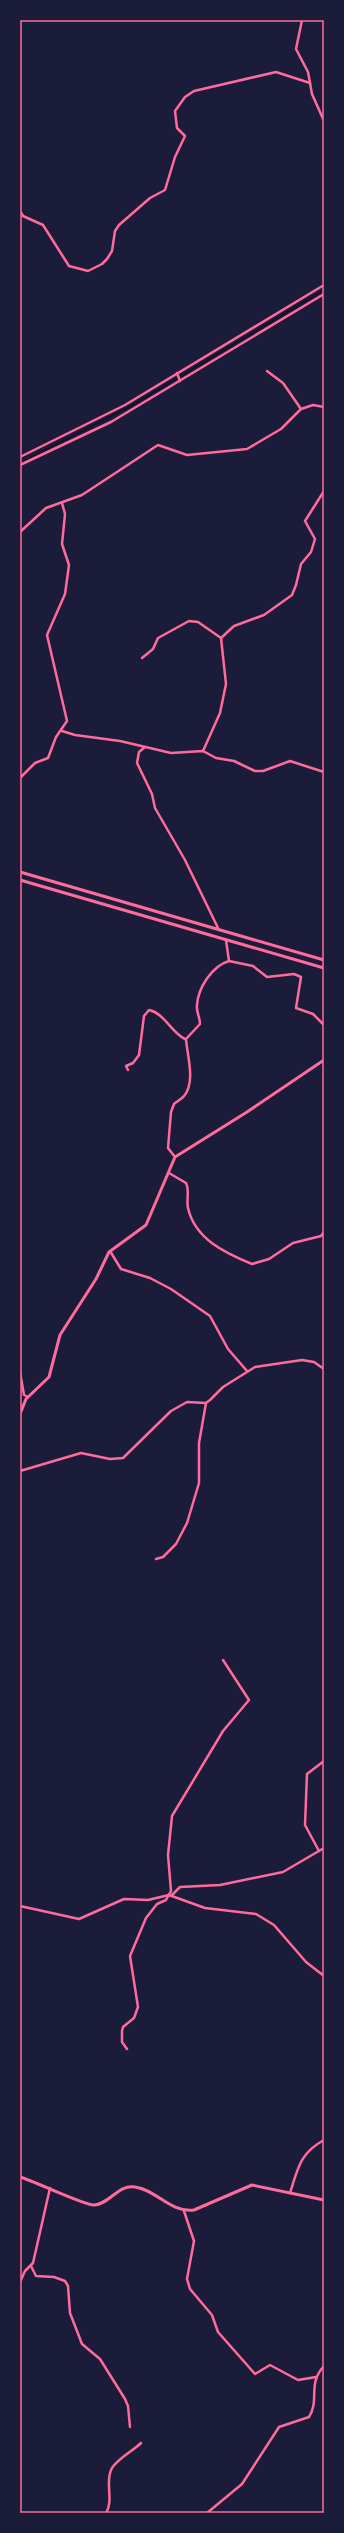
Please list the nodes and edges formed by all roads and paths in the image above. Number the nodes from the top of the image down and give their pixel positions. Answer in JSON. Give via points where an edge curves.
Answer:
{"nodes":[{"id":1,"x":302,"y":20,"type":"edge"},
{"id":2,"x":310,"y":83,"type":"junction"},
{"id":3,"x":324,"y":121,"type":"edge"},
{"id":4,"x":20,"y":211,"type":"edge"},
{"id":5,"x":324,"y":285,"type":"edge"},
{"id":6,"x":324,"y":294,"type":"edge"},
{"id":7,"x":267,"y":371,"type":"dead end"},
{"id":8,"x":177,"y":373,"type":"junction"},
{"id":9,"x":180,"y":381,"type":"junction"},
{"id":10,"x":324,"y":407,"type":"edge"},
{"id":11,"x":301,"y":409,"type":"junction"},
{"id":12,"x":20,"y":457,"type":"edge"},
{"id":13,"x":20,"y":465,"type":"edge"},
{"id":14,"x":324,"y":491,"type":"edge"},
{"id":15,"x":62,"y":503,"type":"junction"},
{"id":16,"x":20,"y":532,"type":"edge"},
{"id":17,"x":221,"y":638,"type":"junction"},
{"id":18,"x":142,"y":658,"type":"dead end"},
{"id":19,"x":62,"y":731,"type":"junction"},
{"id":20,"x":145,"y":747,"type":"junction"},
{"id":21,"x":203,"y":751,"type":"junction"},
{"id":22,"x":324,"y":772,"type":"edge"},
{"id":23,"x":20,"y":778,"type":"edge"},
{"id":24,"x":20,"y":872,"type":"edge"},
{"id":25,"x":20,"y":880,"type":"edge"},
{"id":26,"x":166,"y":913,"type":"junction"},
{"id":27,"x":163,"y":922,"type":"junction"},
{"id":28,"x":219,"y":930,"type":"junction"},
{"id":29,"x":226,"y":940,"type":"junction"},
{"id":30,"x":324,"y":960,"type":"edge"},
{"id":31,"x":229,"y":961,"type":"junction"},
{"id":32,"x":324,"y":968,"type":"edge"},
{"id":33,"x":324,"y":1025,"type":"edge"},
{"id":34,"x":186,"y":1039,"type":"junction"},
{"id":35,"x":324,"y":1060,"type":"edge"},
{"id":36,"x":128,"y":1070,"type":"dead end"},
{"id":37,"x":175,"y":1157,"type":"junction"},
{"id":38,"x":169,"y":1173,"type":"junction"},
{"id":39,"x":324,"y":1232,"type":"edge"},
{"id":40,"x":110,"y":1251,"type":"junction"},
{"id":41,"x":324,"y":1370,"type":"edge"},
{"id":42,"x":247,"y":1371,"type":"junction"},
{"id":43,"x":20,"y":1372,"type":"edge"},
{"id":44,"x":28,"y":1397,"type":"junction"},
{"id":45,"x":206,"y":1402,"type":"junction"},
{"id":46,"x":20,"y":1414,"type":"edge"},
{"id":47,"x":20,"y":1471,"type":"edge"},
{"id":48,"x":156,"y":1560,"type":"dead end"},
{"id":49,"x":223,"y":1660,"type":"dead end"},
{"id":50,"x":324,"y":1761,"type":"edge"},
{"id":51,"x":324,"y":1848,"type":"edge"},
{"id":52,"x":319,"y":1851,"type":"junction"},
{"id":53,"x":170,"y":1895,"type":"junction"},
{"id":54,"x":20,"y":1906,"type":"edge"},
{"id":55,"x":324,"y":1976,"type":"edge"},
{"id":56,"x":127,"y":2049,"type":"dead end"},
{"id":57,"x":324,"y":2140,"type":"edge"},
{"id":58,"x":20,"y":2177,"type":"edge"},
{"id":59,"x":50,"y":2188,"type":"junction"},
{"id":60,"x":290,"y":2193,"type":"junction"},
{"id":61,"x":324,"y":2200,"type":"edge"},
{"id":62,"x":184,"y":2211,"type":"junction"},
{"id":63,"x":31,"y":2266,"type":"junction"},
{"id":64,"x":20,"y":2282,"type":"edge"},
{"id":65,"x":324,"y":2366,"type":"edge"},
{"id":66,"x":316,"y":2377,"type":"junction"},
{"id":67,"x":130,"y":2427,"type":"dead end"},
{"id":68,"x":141,"y":2443,"type":"dead end"},
{"id":69,"x":106,"y":2513,"type":"edge"},
{"id":70,"x":207,"y":2513,"type":"edge"}],
"edges":[{"from":1,"to":2,"type":"street","via":[[296,49],[307,69]]},
{"from":2,"to":3,"type":"street"},
{"from":2,"to":4,"type":"street","via":[[276,72],[189,93],[175,111],[177,128],[185,136],[175,157],[165,190],[150,198],[119,225],[115,231],[112,252],[95,268],[81,270],[69,266],[43,225],[23,216]]},
{"from":5,"to":8,"type":"street"},
{"from":6,"to":9,"type":"street"},
{"from":7,"to":11,"type":"street","via":[[283,383]]},
{"from":8,"to":9,"type":"street"},
{"from":8,"to":12,"type":"street","via":[[108,415]]},
{"from":9,"to":13,"type":"street","via":[[111,422]]},
{"from":10,"to":11,"type":"street","via":[[312,405]]},
{"from":11,"to":15,"type":"street","via":[[281,429],[247,449],[184,454],[158,446],[110,478]]},
{"from":14,"to":17,"type":"street","via":[[305,521],[316,539],[311,552],[301,564],[294,591],[268,612],[239,624]]},
{"from":15,"to":16,"type":"street","via":[[46,508]]},
{"from":15,"to":19,"type":"street","via":[[62,544],[69,565],[65,594],[47,635],[67,721]]},
{"from":17,"to":18,"type":"street","via":[[198,622],[189,621],[158,638],[153,649]]},
{"from":17,"to":21,"type":"street","via":[[227,676],[224,698]]},
{"from":19,"to":20,"type":"street"},
{"from":19,"to":23,"type":"street","via":[[56,737],[48,758],[35,763]]},
{"from":20,"to":21,"type":"street","via":[[171,753]]},
{"from":20,"to":28,"type":"street","via":[[138,752],[137,763],[162,822],[184,857]]},
{"from":21,"to":22,"type":"street","via":[[255,771],[264,771],[290,761]]},
{"from":24,"to":26,"type":"street"},
{"from":25,"to":27,"type":"street"},
{"from":26,"to":27,"type":"street"},
{"from":26,"to":28,"type":"street"},
{"from":27,"to":29,"type":"street"},
{"from":28,"to":30,"type":"street"},
{"from":29,"to":31,"type":"street"},
{"from":29,"to":32,"type":"street"},
{"from":31,"to":33,"type":"street","via":[[253,966],[267,977],[294,974],[301,978],[296,1008],[313,1014]]},
{"from":31,"to":34,"type":"street","via":[[205,981],[197,1003],[200,1024]]},
{"from":34,"to":36,"type":"street","via":[[175,1033],[161,1017],[149,1010],[144,1016],[139,1055],[133,1063],[126,1066]]},
{"from":34,"to":37,"type":"street","via":[[189,1054],[189,1085],[184,1096],[174,1104],[170,1119],[168,1148]]},
{"from":35,"to":37,"type":"street"},
{"from":37,"to":38,"type":"street"},
{"from":38,"to":39,"type":"street","via":[[186,1183],[188,1209],[197,1227],[213,1246],[252,1264],[269,1260],[293,1243],[321,1236]]},
{"from":38,"to":40,"type":"street","via":[[146,1225]]},
{"from":40,"to":42,"type":"street","via":[[121,1269],[150,1278],[171,1289],[210,1316],[228,1349]]},
{"from":40,"to":44,"type":"street","via":[[96,1279],[60,1335],[49,1377]]},
{"from":41,"to":42,"type":"street","via":[[314,1362],[302,1360],[263,1365]]},
{"from":42,"to":45,"type":"street"},
{"from":43,"to":44,"type":"street","via":[[24,1395]]},
{"from":44,"to":46,"type":"street"},
{"from":45,"to":47,"type":"street","via":[[187,1402],[179,1405],[123,1458],[110,1459],[81,1453]]},
{"from":45,"to":48,"type":"street","via":[[199,1443],[200,1483],[187,1523],[176,1544]]},
{"from":49,"to":53,"type":"street","via":[[249,1700],[223,1731],[172,1816],[168,1850]]},
{"from":50,"to":52,"type":"street","via":[[307,1774],[305,1809],[305,1825]]},
{"from":51,"to":52,"type":"street"},
{"from":52,"to":53,"type":"street","via":[[283,1872],[220,1885],[180,1886]]},
{"from":53,"to":54,"type":"street","via":[[148,1900],[124,1899],[79,1919]]},
{"from":53,"to":55,"type":"street","via":[[205,1908],[247,1913],[269,1921],[293,1944],[306,1962]]},
{"from":53,"to":56,"type":"street","via":[[149,1913],[131,1951],[130,1960],[138,2008],[134,2018],[123,2027],[122,2042]]},
{"from":57,"to":60,"type":"street","via":[[307,2150],[298,2167]]},
{"from":58,"to":59,"type":"street"},
{"from":59,"to":62,"type":"street","via":[[86,2205],[96,2206],[126,2187],[136,2187]]},
{"from":59,"to":63,"type":"street"},
{"from":60,"to":61,"type":"street"},
{"from":60,"to":62,"type":"street","via":[[252,2185],[194,2210]]},
{"from":62,"to":66,"type":"street","via":[[194,2241],[188,2283],[194,2296],[212,2315],[222,2336],[255,2374],[270,2365],[298,2380]]},
{"from":63,"to":64,"type":"street","via":[[25,2271]]},
{"from":63,"to":67,"type":"street","via":[[36,2276],[66,2281],[70,2313],[82,2344],[100,2359],[125,2399]]},
{"from":65,"to":66,"type":"street"},
{"from":66,"to":70,"type":"street","via":[[309,2417],[279,2428],[242,2484]]},
{"from":68,"to":69,"type":"street","via":[[111,2470]]}]}
